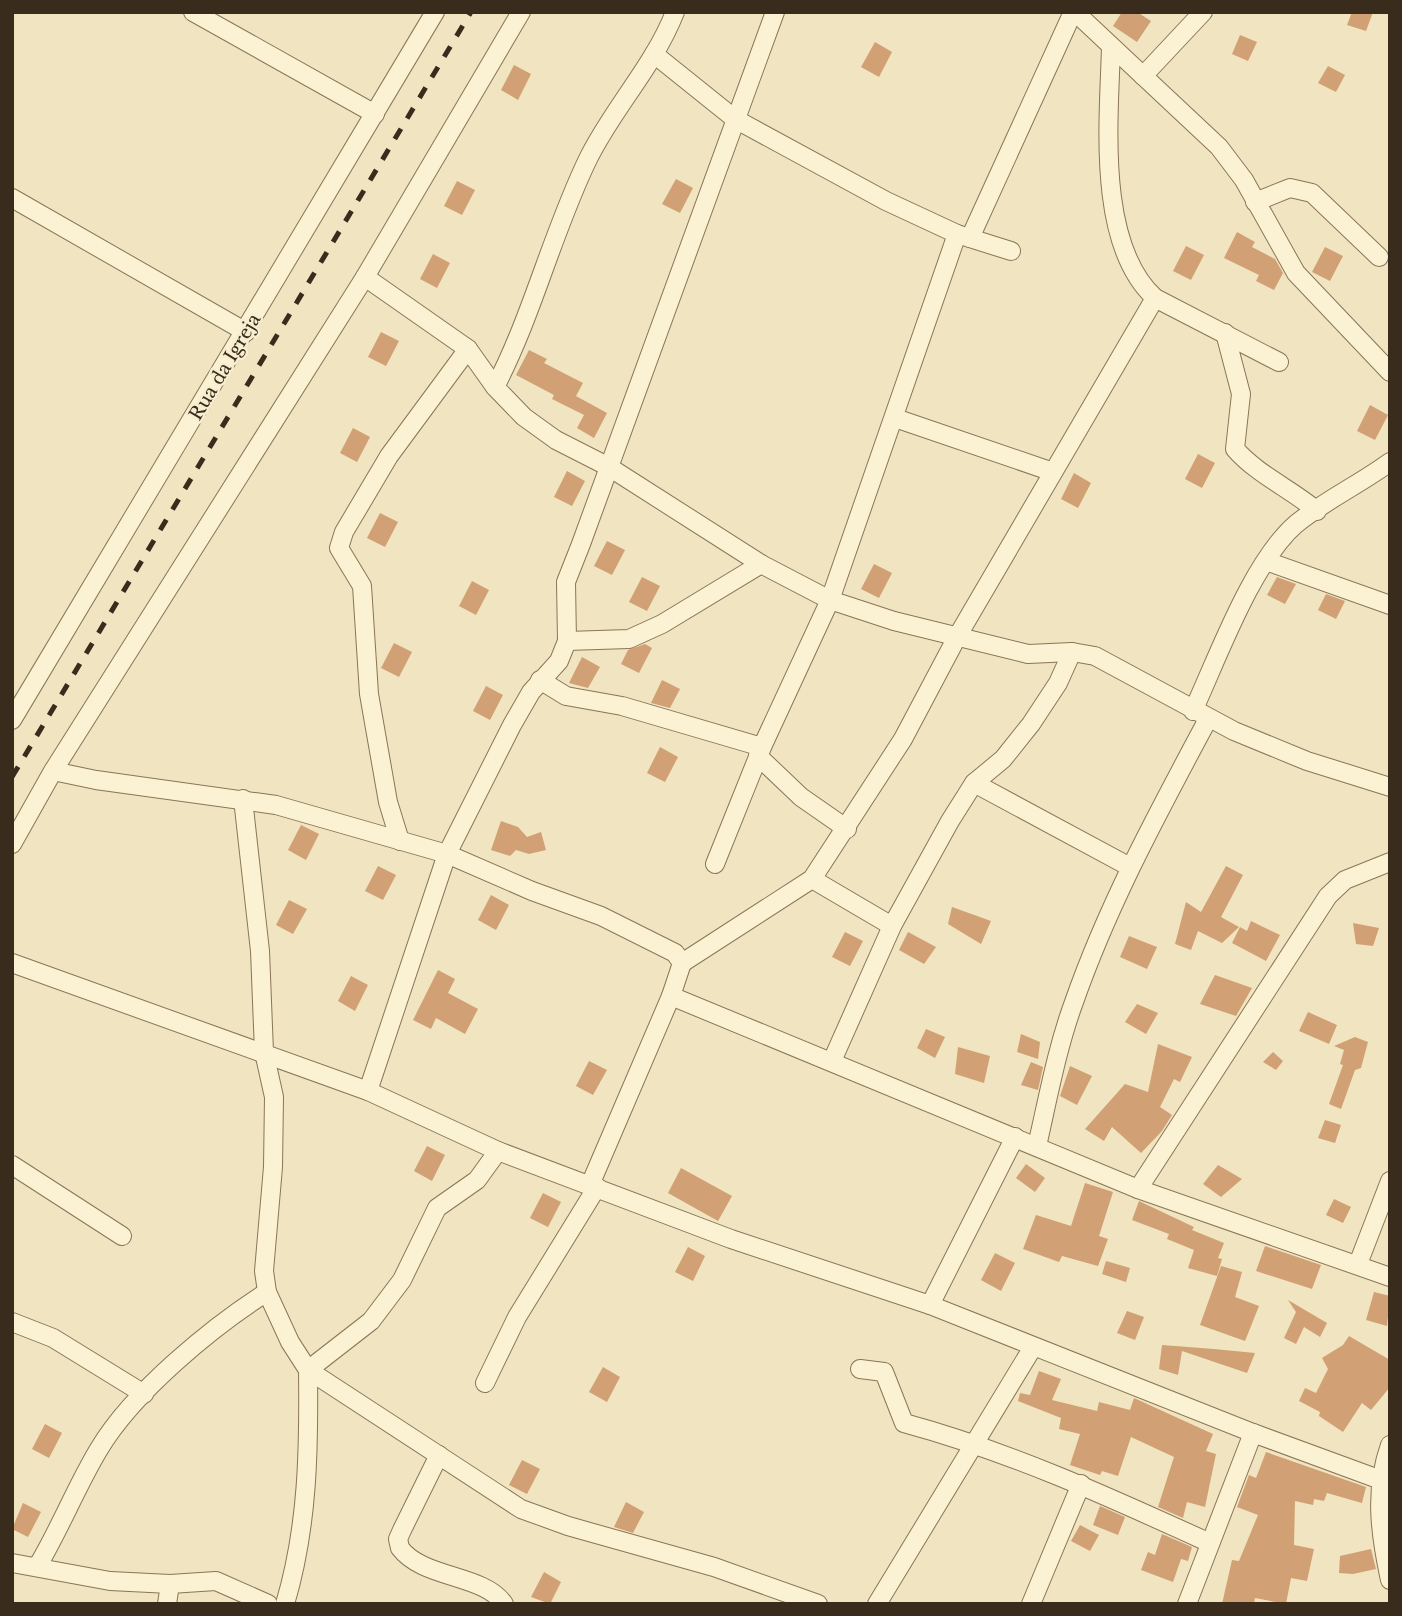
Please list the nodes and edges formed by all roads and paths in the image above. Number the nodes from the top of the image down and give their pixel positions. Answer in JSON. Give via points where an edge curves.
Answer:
{"nodes":[{"id":1,"x":193,"y":12,"type":"edge"},
{"id":2,"x":435,"y":12,"type":"edge"},
{"id":3,"x":521,"y":12,"type":"edge"},
{"id":4,"x":675,"y":12,"type":"edge"},
{"id":5,"x":775,"y":12,"type":"edge"},
{"id":6,"x":1074,"y":12,"type":"edge"},
{"id":7,"x":1203,"y":12,"type":"edge"},
{"id":8,"x":1111,"y":47,"type":"junction"},
{"id":9,"x":654,"y":54,"type":"junction"},
{"id":10,"x":1143,"y":76,"type":"junction"},
{"id":11,"x":375,"y":114,"type":"junction"},
{"id":12,"x":735,"y":118,"type":"junction"},
{"id":13,"x":12,"y":198,"type":"edge"},
{"id":14,"x":1255,"y":202,"type":"junction"},
{"id":15,"x":963,"y":236,"type":"junction"},
{"id":16,"x":1011,"y":251,"type":"dead end"},
{"id":17,"x":1379,"y":257,"type":"dead end"},
{"id":18,"x":365,"y":277,"type":"junction"},
{"id":19,"x":1155,"y":298,"type":"junction"},
{"id":20,"x":246,"y":332,"type":"junction"},
{"id":21,"x":1225,"y":333,"type":"junction"},
{"id":22,"x":468,"y":349,"type":"junction"},
{"id":23,"x":1279,"y":362,"type":"dead end"},
{"id":24,"x":1390,"y":372,"type":"edge"},
{"id":25,"x":495,"y":387,"type":"junction"},
{"id":26,"x":895,"y":418,"type":"junction"},
{"id":27,"x":1390,"y":462,"type":"edge"},
{"id":28,"x":608,"y":467,"type":"junction"},
{"id":29,"x":1053,"y":472,"type":"junction"},
{"id":30,"x":1317,"y":511,"type":"junction"},
{"id":31,"x":1266,"y":561,"type":"junction"},
{"id":32,"x":761,"y":564,"type":"junction"},
{"id":33,"x":830,"y":600,"type":"junction"},
{"id":34,"x":1390,"y":605,"type":"edge"},
{"id":35,"x":957,"y":637,"type":"junction"},
{"id":36,"x":567,"y":641,"type":"junction"},
{"id":37,"x":1072,"y":652,"type":"junction"},
{"id":38,"x":540,"y":680,"type":"junction"},
{"id":39,"x":1200,"y":715,"type":"junction"},
{"id":40,"x":12,"y":720,"type":"edge"},
{"id":41,"x":760,"y":751,"type":"junction"},
{"id":42,"x":53,"y":771,"type":"junction"},
{"id":43,"x":974,"y":783,"type":"junction"},
{"id":44,"x":1390,"y":787,"type":"edge"},
{"id":45,"x":243,"y":799,"type":"junction"},
{"id":46,"x":847,"y":828,"type":"junction"},
{"id":47,"x":400,"y":841,"type":"junction"},
{"id":48,"x":12,"y":844,"type":"edge"},
{"id":49,"x":447,"y":854,"type":"junction"},
{"id":50,"x":1390,"y":862,"type":"edge"},
{"id":51,"x":715,"y":864,"type":"dead end"},
{"id":52,"x":1130,"y":867,"type":"junction"},
{"id":53,"x":812,"y":879,"type":"junction"},
{"id":54,"x":892,"y":926,"type":"junction"},
{"id":55,"x":12,"y":963,"type":"edge"},
{"id":56,"x":682,"y":963,"type":"junction"},
{"id":57,"x":671,"y":996,"type":"junction"},
{"id":58,"x":264,"y":1052,"type":"junction"},
{"id":59,"x":832,"y":1061,"type":"junction"},
{"id":60,"x":368,"y":1091,"type":"junction"},
{"id":61,"x":1015,"y":1137,"type":"junction"},
{"id":62,"x":1037,"y":1146,"type":"junction"},
{"id":63,"x":498,"y":1151,"type":"junction"},
{"id":64,"x":12,"y":1165,"type":"edge"},
{"id":65,"x":1390,"y":1181,"type":"edge"},
{"id":66,"x":594,"y":1186,"type":"junction"},
{"id":67,"x":1138,"y":1189,"type":"junction"},
{"id":68,"x":122,"y":1236,"type":"dead end"},
{"id":69,"x":1358,"y":1264,"type":"junction"},
{"id":70,"x":1390,"y":1277,"type":"edge"},
{"id":71,"x":267,"y":1292,"type":"junction"},
{"id":72,"x":930,"y":1305,"type":"junction"},
{"id":73,"x":12,"y":1322,"type":"edge"},
{"id":74,"x":1033,"y":1347,"type":"junction"},
{"id":75,"x":860,"y":1369,"type":"dead end"},
{"id":76,"x":308,"y":1370,"type":"junction"},
{"id":77,"x":485,"y":1383,"type":"dead end"},
{"id":78,"x":144,"y":1394,"type":"junction"},
{"id":79,"x":1253,"y":1433,"type":"junction"},
{"id":80,"x":975,"y":1442,"type":"junction"},
{"id":81,"x":1390,"y":1445,"type":"edge"},
{"id":82,"x":439,"y":1455,"type":"junction"},
{"id":83,"x":1385,"y":1475,"type":"edge"},
{"id":84,"x":1081,"y":1485,"type":"junction"},
{"id":85,"x":1210,"y":1543,"type":"junction"},
{"id":86,"x":12,"y":1563,"type":"edge"},
{"id":87,"x":37,"y":1567,"type":"junction"},
{"id":88,"x":1390,"y":1580,"type":"edge"},
{"id":89,"x":170,"y":1584,"type":"junction"},
{"id":90,"x":167,"y":1604,"type":"edge"},
{"id":91,"x":268,"y":1604,"type":"edge"},
{"id":92,"x":285,"y":1604,"type":"edge"},
{"id":93,"x":504,"y":1604,"type":"edge"},
{"id":94,"x":818,"y":1604,"type":"edge"},
{"id":95,"x":877,"y":1604,"type":"edge"},
{"id":96,"x":1031,"y":1604,"type":"edge"},
{"id":97,"x":1187,"y":1604,"type":"edge"}],
"edges":[{"from":1,"to":11,"type":"street"},
{"from":2,"to":11,"type":"street","name":"Rua da Igreja"},
{"from":3,"to":18,"type":"street"},
{"from":4,"to":9,"type":"street"},
{"from":5,"to":12,"type":"street"},
{"from":6,"to":8,"type":"street"},
{"from":6,"to":15,"type":"street"},
{"from":7,"to":10,"type":"street"},
{"from":8,"to":10,"type":"street"},
{"from":8,"to":19,"type":"street","via":[[1112,206],[1129,258]]},
{"from":9,"to":12,"type":"street"},
{"from":9,"to":25,"type":"street","via":[[588,160],[545,261],[523,330]]},
{"from":10,"to":14,"type":"street","via":[[1219,147]]},
{"from":11,"to":20,"type":"street","name":"Rua da Igreja"},
{"from":12,"to":15,"type":"street","via":[[886,201]]},
{"from":12,"to":28,"type":"street"},
{"from":13,"to":20,"type":"street"},
{"from":14,"to":17,"type":"street","via":[[1290,188],[1312,193]]},
{"from":14,"to":24,"type":"street","via":[[1296,273]]},
{"from":15,"to":16,"type":"street"},
{"from":15,"to":26,"type":"street"},
{"from":18,"to":22,"type":"street"},
{"from":18,"to":42,"type":"street"},
{"from":19,"to":21,"type":"street"},
{"from":19,"to":29,"type":"street"},
{"from":20,"to":40,"type":"street","name":"Rua da Igreja"},
{"from":21,"to":23,"type":"street"},
{"from":21,"to":30,"type":"street","via":[[1241,394],[1235,449]]},
{"from":22,"to":25,"type":"street"},
{"from":22,"to":47,"type":"street","via":[[389,456],[339,548],[362,586],[369,694],[388,802]]},
{"from":25,"to":28,"type":"street","via":[[534,425]]},
{"from":26,"to":29,"type":"street"},
{"from":26,"to":33,"type":"street"},
{"from":27,"to":30,"type":"street"},
{"from":28,"to":32,"type":"street"},
{"from":28,"to":36,"type":"street","via":[[566,582]]},
{"from":29,"to":35,"type":"street"},
{"from":30,"to":31,"type":"street","via":[[1296,524]]},
{"from":31,"to":34,"type":"street"},
{"from":31,"to":39,"type":"street"},
{"from":32,"to":33,"type":"street"},
{"from":32,"to":36,"type":"street","via":[[629,639]]},
{"from":33,"to":35,"type":"street"},
{"from":33,"to":41,"type":"street"},
{"from":35,"to":37,"type":"street","via":[[1028,654]]},
{"from":35,"to":46,"type":"street","via":[[903,739]]},
{"from":36,"to":38,"type":"street","via":[[559,661]]},
{"from":37,"to":39,"type":"street","via":[[1095,656]]},
{"from":37,"to":43,"type":"street","via":[[1031,724],[1003,759]]},
{"from":38,"to":41,"type":"street","via":[[566,696],[622,706]]},
{"from":38,"to":49,"type":"street","via":[[512,724]]},
{"from":39,"to":44,"type":"street","via":[[1307,761]]},
{"from":39,"to":52,"type":"street"},
{"from":41,"to":46,"type":"street","via":[[801,797]]},
{"from":41,"to":51,"type":"street"},
{"from":42,"to":45,"type":"street"},
{"from":42,"to":48,"type":"street"},
{"from":43,"to":52,"type":"street"},
{"from":43,"to":54,"type":"street"},
{"from":45,"to":47,"type":"street"},
{"from":45,"to":58,"type":"street","via":[[260,951]]},
{"from":46,"to":53,"type":"street"},
{"from":47,"to":49,"type":"street"},
{"from":49,"to":56,"type":"street","via":[[601,916],[664,946]]},
{"from":49,"to":60,"type":"street"},
{"from":50,"to":67,"type":"street","via":[[1345,880],[1328,896]]},
{"from":52,"to":62,"type":"street","via":[[1073,1003]]},
{"from":53,"to":54,"type":"street"},
{"from":53,"to":56,"type":"street"},
{"from":54,"to":59,"type":"street"},
{"from":55,"to":58,"type":"street"},
{"from":56,"to":57,"type":"street"},
{"from":57,"to":59,"type":"street"},
{"from":57,"to":66,"type":"street"},
{"from":58,"to":60,"type":"street"},
{"from":58,"to":71,"type":"street","via":[[274,1097],[264,1271]]},
{"from":59,"to":61,"type":"street"},
{"from":60,"to":63,"type":"street"},
{"from":61,"to":62,"type":"street"},
{"from":61,"to":72,"type":"street"},
{"from":62,"to":67,"type":"street"},
{"from":63,"to":66,"type":"street"},
{"from":63,"to":76,"type":"street","via":[[477,1180],[437,1208],[402,1280],[371,1321]]},
{"from":64,"to":68,"type":"street"},
{"from":65,"to":69,"type":"street"},
{"from":66,"to":72,"type":"street","via":[[730,1239]]},
{"from":66,"to":77,"type":"street","via":[[517,1317]]},
{"from":67,"to":69,"type":"street"},
{"from":69,"to":70,"type":"street"},
{"from":71,"to":76,"type":"street"},
{"from":71,"to":78,"type":"street","via":[[234,1313]]},
{"from":72,"to":74,"type":"street"},
{"from":73,"to":78,"type":"street","via":[[74,1349]]},
{"from":74,"to":79,"type":"street"},
{"from":74,"to":80,"type":"street"},
{"from":75,"to":80,"type":"street","via":[[884,1372],[904,1423]]},
{"from":76,"to":82,"type":"street"},
{"from":76,"to":92,"type":"street","via":[[304,1517]]},
{"from":78,"to":87,"type":"street","via":[[100,1448]]},
{"from":79,"to":83,"type":"street"},
{"from":79,"to":85,"type":"street"},
{"from":80,"to":84,"type":"street"},
{"from":80,"to":95,"type":"street"},
{"from":81,"to":83,"type":"street"},
{"from":82,"to":93,"type":"street","via":[[398,1539],[400,1548],[423,1565],[492,1592]]},
{"from":82,"to":94,"type":"street","via":[[522,1509]]},
{"from":83,"to":88,"type":"street","via":[[1379,1528]]},
{"from":84,"to":85,"type":"street"},
{"from":84,"to":96,"type":"street"},
{"from":85,"to":97,"type":"street"},
{"from":86,"to":87,"type":"street"},
{"from":87,"to":89,"type":"street","via":[[110,1581]]},
{"from":89,"to":90,"type":"street"},
{"from":89,"to":91,"type":"street","via":[[216,1581]]}]}
